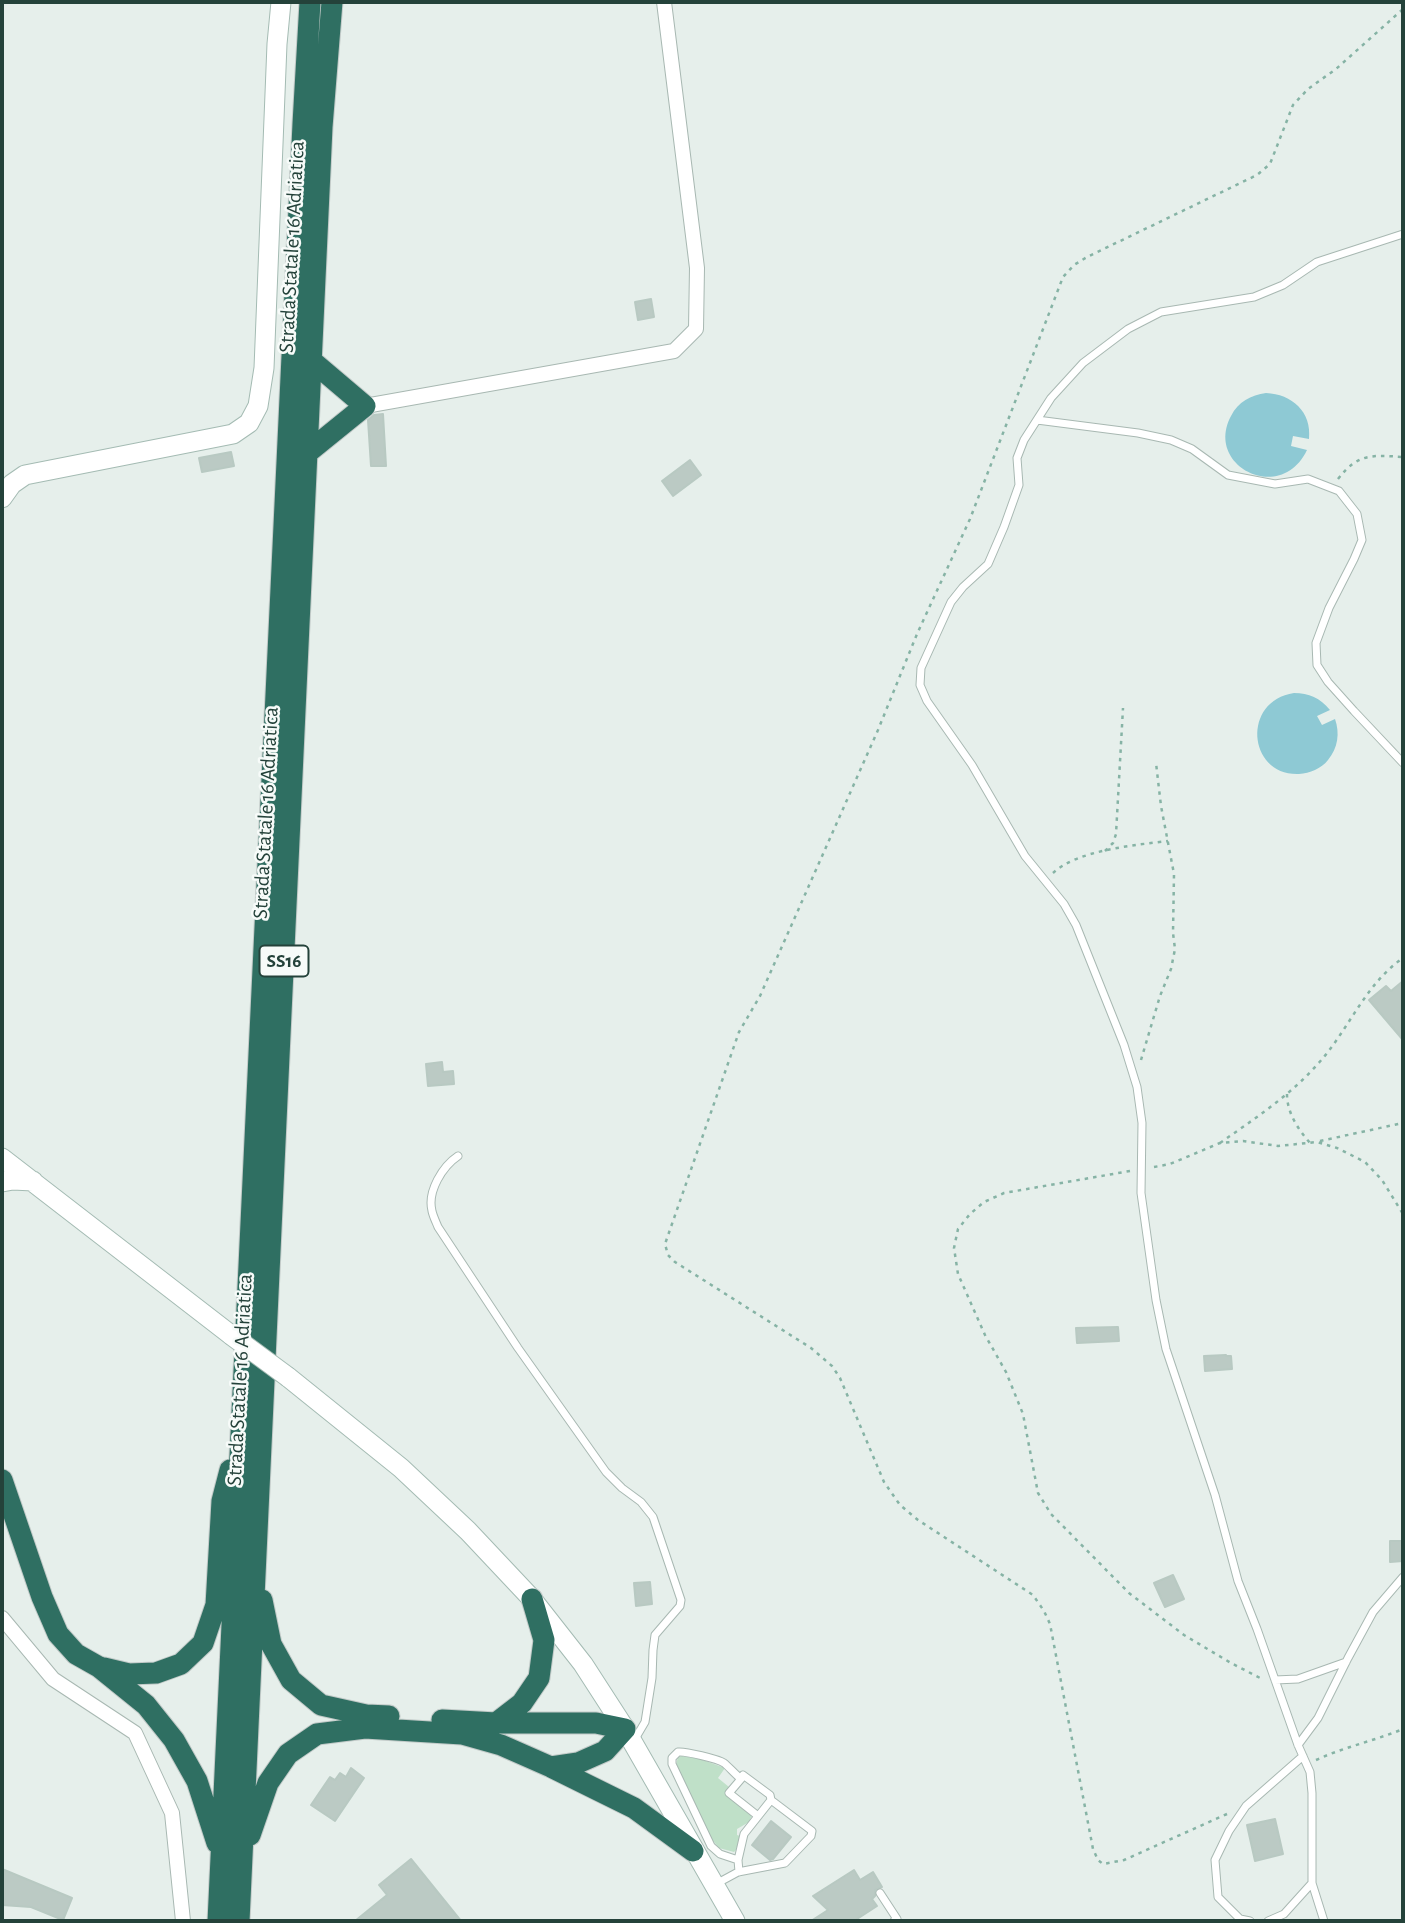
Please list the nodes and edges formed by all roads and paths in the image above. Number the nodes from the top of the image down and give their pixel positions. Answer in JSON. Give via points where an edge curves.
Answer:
{"nodes":[{"id":1,"x":281,"y":2,"type":"edge"},
{"id":2,"x":310,"y":2,"type":"edge"},
{"id":3,"x":332,"y":2,"type":"edge"},
{"id":4,"x":664,"y":2,"type":"edge"},
{"id":5,"x":1403,"y":9,"type":"edge"},
{"id":6,"x":1403,"y":234,"type":"edge"},
{"id":7,"x":312,"y":361,"type":"junction"},
{"id":8,"x":365,"y":406,"type":"junction"},
{"id":9,"x":1037,"y":420,"type":"junction"},
{"id":10,"x":307,"y":453,"type":"junction"},
{"id":11,"x":1403,"y":457,"type":"edge"},
{"id":12,"x":5,"y":484,"type":"edge"},
{"id":13,"x":1334,"y":489,"type":"junction"},
{"id":14,"x":1123,"y":708,"type":"dead end"},
{"id":15,"x":1156,"y":763,"type":"dead end"},
{"id":16,"x":1403,"y":763,"type":"edge"},
{"id":17,"x":1168,"y":841,"type":"junction"},
{"id":18,"x":1105,"y":851,"type":"junction"},
{"id":19,"x":1045,"y":880,"type":"junction"},
{"id":20,"x":1403,"y":958,"type":"edge"},
{"id":21,"x":1137,"y":1087,"type":"junction"},
{"id":22,"x":1286,"y":1094,"type":"junction"},
{"id":23,"x":1403,"y":1123,"type":"edge"},
{"id":24,"x":1317,"y":1142,"type":"junction"},
{"id":25,"x":1220,"y":1143,"type":"junction"},
{"id":26,"x":1310,"y":1143,"type":"junction"},
{"id":27,"x":458,"y":1156,"type":"dead end"},
{"id":28,"x":2,"y":1158,"type":"edge"},
{"id":29,"x":1142,"y":1170,"type":"junction"},
{"id":30,"x":33,"y":1181,"type":"junction"},
{"id":31,"x":2,"y":1182,"type":"edge"},
{"id":32,"x":1403,"y":1214,"type":"edge"},
{"id":33,"x":241,"y":1424,"type":"junction"},
{"id":34,"x":3,"y":1486,"type":"edge"},
{"id":35,"x":256,"y":1566,"type":"junction"},
{"id":36,"x":1403,"y":1577,"type":"edge"},
{"id":37,"x":533,"y":1599,"type":"junction"},
{"id":38,"x":2,"y":1618,"type":"edge"},
{"id":39,"x":1346,"y":1662,"type":"junction"},
{"id":40,"x":99,"y":1667,"type":"junction"},
{"id":41,"x":1275,"y":1679,"type":"junction"},
{"id":42,"x":1280,"y":1695,"type":"junction"},
{"id":43,"x":496,"y":1723,"type":"junction"},
{"id":44,"x":1403,"y":1729,"type":"edge"},
{"id":45,"x":629,"y":1736,"type":"junction"},
{"id":46,"x":1298,"y":1745,"type":"junction"},
{"id":47,"x":1303,"y":1756,"type":"junction"},
{"id":48,"x":1307,"y":1765,"type":"junction"},
{"id":49,"x":551,"y":1767,"type":"junction"},
{"id":50,"x":741,"y":1779,"type":"junction"},
{"id":51,"x":771,"y":1800,"type":"junction"},
{"id":52,"x":1245,"y":1805,"type":"junction"},
{"id":53,"x":758,"y":1816,"type":"junction"},
{"id":54,"x":693,"y":1851,"type":"junction"},
{"id":55,"x":232,"y":1858,"type":"junction"},
{"id":56,"x":738,"y":1860,"type":"junction"},
{"id":57,"x":739,"y":1872,"type":"junction"},
{"id":58,"x":1312,"y":1883,"type":"junction"},
{"id":59,"x":714,"y":1885,"type":"junction"},
{"id":60,"x":880,"y":1894,"type":"dead end"},
{"id":61,"x":183,"y":1921,"type":"edge"},
{"id":62,"x":218,"y":1921,"type":"edge"},
{"id":63,"x":239,"y":1921,"type":"edge"},
{"id":64,"x":735,"y":1921,"type":"edge"},
{"id":65,"x":894,"y":1921,"type":"edge"},
{"id":66,"x":1250,"y":1921,"type":"edge"},
{"id":67,"x":1268,"y":1921,"type":"edge"},
{"id":68,"x":1324,"y":1921,"type":"edge"}],
"edges":[{"from":1,"to":12,"type":"main road","via":[[264,368],[258,407],[248,423],[233,434],[25,475]]},
{"from":2,"to":33,"type":"highway","name":"Strada Statale 16 Adriatica","number":"SS16"},
{"from":3,"to":7,"type":"highway","name":"Strada Statale 16 Adriatica","number":"SS16"},
{"from":4,"to":8,"type":"street","via":[[697,268],[696,329],[674,351]]},
{"from":5,"to":52,"type":"path","via":[[1293,105],[1269,164],[1257,175],[1087,257],[1063,277],[970,519],[760,996],[739,1032],[665,1244],[675,1262],[832,1366],[884,1482],[900,1505],[1038,1603],[1050,1624],[1098,1860],[1104,1864],[1124,1860]]},
{"from":6,"to":9,"type":"lane","via":[[1317,262],[1254,298],[1161,312],[1128,329],[1083,363]]},
{"from":7,"to":8,"type":"highway"},
{"from":7,"to":10,"type":"highway","name":"Strada Statale 16 Adriatica","number":"SS16"},
{"from":8,"to":10,"type":"highway"},
{"from":9,"to":13,"type":"lane","via":[[1171,440],[1228,475],[1275,484],[1308,479]]},
{"from":9,"to":19,"type":"lane","via":[[1017,458],[1019,485],[988,564],[951,602],[921,668],[920,685],[1025,856]]},
{"from":10,"to":35,"type":"highway","name":"Strada Statale 16 Adriatica","number":"SS16"},
{"from":11,"to":13,"type":"path","via":[[1366,457],[1348,466]]},
{"from":13,"to":16,"type":"lane","via":[[1357,514],[1362,540],[1316,643],[1317,665]]},
{"from":14,"to":18,"type":"path","via":[[1116,834]]},
{"from":15,"to":17,"type":"path"},
{"from":17,"to":18,"type":"path"},
{"from":17,"to":21,"type":"path","via":[[1174,874],[1175,949],[1142,1053]]},
{"from":18,"to":19,"type":"path","via":[[1076,859]]},
{"from":19,"to":21,"type":"lane","via":[[1076,925]]},
{"from":20,"to":22,"type":"path","via":[[1389,968],[1316,1066]]},
{"from":21,"to":29,"type":"lane"},
{"from":22,"to":25,"type":"path"},
{"from":22,"to":26,"type":"path","via":[[1298,1129]]},
{"from":23,"to":24,"type":"path"},
{"from":24,"to":26,"type":"path"},
{"from":24,"to":32,"type":"path","via":[[1364,1162],[1382,1180]]},
{"from":25,"to":26,"type":"path"},
{"from":25,"to":29,"type":"path"},
{"from":27,"to":45,"type":"lane","via":[[434,1186],[431,1208],[439,1227],[606,1472],[653,1517],[681,1600],[655,1635],[645,1722]]},
{"from":28,"to":30,"type":"main road"},
{"from":29,"to":41,"type":"lane","via":[[1154,1287],[1167,1349],[1238,1581]]},
{"from":29,"to":42,"type":"path","via":[[1004,1192],[984,1202],[958,1229],[954,1248],[958,1274],[1023,1414],[1038,1493],[1051,1514],[1129,1593],[1184,1635],[1260,1677]]},
{"from":30,"to":31,"type":"main road"},
{"from":30,"to":37,"type":"main road","bridge":true,"via":[[401,1468]]},
{"from":33,"to":40,"type":"highway","via":[[222,1501],[216,1605],[203,1643],[181,1664],[156,1673],[129,1674]]},
{"from":33,"to":55,"type":"highway","name":"Strada Statale 16 Adriatica","number":"SS16"},
{"from":34,"to":40,"type":"highway","via":[[58,1634],[76,1654]]},
{"from":35,"to":43,"type":"highway","via":[[271,1644],[291,1680],[321,1706],[366,1715]]},
{"from":35,"to":55,"type":"highway","name":"Strada Statale 16 Adriatica","number":"SS16"},
{"from":36,"to":39,"type":"lane","via":[[1373,1612]]},
{"from":37,"to":43,"type":"highway","via":[[544,1640],[539,1678],[522,1703]]},
{"from":37,"to":45,"type":"main road","via":[[583,1664]]},
{"from":38,"to":61,"type":"street","via":[[53,1679],[135,1733],[172,1813]]},
{"from":39,"to":41,"type":"lane","via":[[1298,1679]]},
{"from":39,"to":46,"type":"lane","via":[[1318,1718]]},
{"from":40,"to":55,"type":"highway","via":[[145,1705],[174,1740]]},
{"from":41,"to":42,"type":"lane"},
{"from":42,"to":46,"type":"lane"},
{"from":43,"to":45,"type":"highway","via":[[596,1723]]},
{"from":44,"to":48,"type":"path"},
{"from":45,"to":49,"type":"highway","via":[[578,1763]]},
{"from":45,"to":54,"type":"main road"},
{"from":46,"to":47,"type":"lane"},
{"from":47,"to":48,"type":"lane"},
{"from":47,"to":52,"type":"lane"},
{"from":48,"to":58,"type":"lane","via":[[1312,1793]]},
{"from":49,"to":54,"type":"highway","via":[[634,1808]]},
{"from":49,"to":55,"type":"highway","via":[[502,1745],[462,1734],[365,1728],[317,1734],[288,1754],[268,1783]]},
{"from":50,"to":51,"type":"lane","via":[[744,1775]]},
{"from":50,"to":53,"type":"lane","via":[[729,1793]]},
{"from":50,"to":56,"type":"lane","via":[[724,1762],[680,1751],[672,1758],[711,1846]]},
{"from":51,"to":53,"type":"lane"},
{"from":51,"to":57,"type":"lane","via":[[812,1831],[811,1836],[786,1863]]},
{"from":52,"to":66,"type":"lane","via":[[1215,1860],[1218,1896],[1240,1919]]},
{"from":53,"to":56,"type":"lane","via":[[744,1834]]},
{"from":54,"to":59,"type":"main road"},
{"from":55,"to":62,"type":"highway","name":"Strada Statale 16 Adriatica","number":"SS16"},
{"from":55,"to":63,"type":"highway","name":"Strada Statale 16 Adriatica","number":"SS16"},
{"from":56,"to":57,"type":"lane"},
{"from":57,"to":59,"type":"lane"},
{"from":58,"to":67,"type":"lane","via":[[1284,1914]]},
{"from":58,"to":68,"type":"lane"},
{"from":59,"to":64,"type":"main road"},
{"from":60,"to":65,"type":"lane","via":[[897,1919]]}]}
